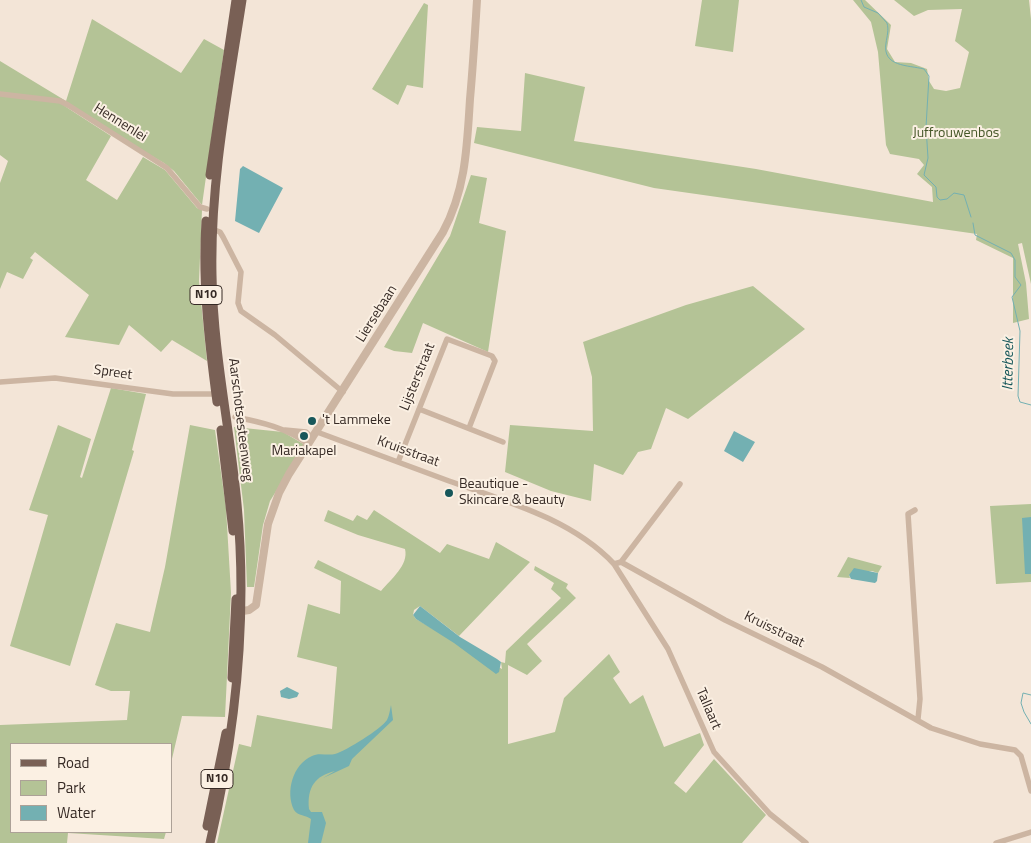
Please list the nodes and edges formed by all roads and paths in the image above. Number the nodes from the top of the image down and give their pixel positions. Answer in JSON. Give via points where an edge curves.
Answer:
{"nodes":[{"id":1,"x":236,"y":0,"type":"edge"},
{"id":2,"x":242,"y":0,"type":"edge"},
{"id":3,"x":477,"y":0,"type":"edge"},
{"id":4,"x":0,"y":94,"type":"edge"},
{"id":5,"x":207,"y":209,"type":"junction"},
{"id":6,"x":212,"y":229,"type":"junction"},
{"id":7,"x":0,"y":382,"type":"edge"},
{"id":8,"x":343,"y":392,"type":"junction"},
{"id":9,"x":219,"y":394,"type":"junction"},
{"id":10,"x":419,"y":409,"type":"junction"},
{"id":11,"x":235,"y":417,"type":"dead end"},
{"id":12,"x":469,"y":428,"type":"junction"},
{"id":13,"x":312,"y":438,"type":"junction"},
{"id":14,"x":503,"y":442,"type":"dead end"},
{"id":15,"x":398,"y":462,"type":"junction"},
{"id":16,"x":680,"y":484,"type":"dead end"},
{"id":17,"x":915,"y":510,"type":"dead end"},
{"id":18,"x":621,"y":562,"type":"junction"},
{"id":19,"x":614,"y":564,"type":"junction"},
{"id":20,"x":239,"y":612,"type":"junction"},
{"id":21,"x":236,"y":658,"type":"junction"},
{"id":22,"x":918,"y":719,"type":"junction"},
{"id":23,"x":1031,"y":791,"type":"edge"},
{"id":24,"x":1031,"y":832,"type":"edge"},
{"id":25,"x":204,"y":843,"type":"edge"},
{"id":26,"x":210,"y":843,"type":"edge"},
{"id":27,"x":806,"y":843,"type":"edge"},
{"id":28,"x":996,"y":843,"type":"edge"}],
"edges":[{"from":1,"to":5,"type":"main road","name":"Aarschotsesteenweg","number":"N10","via":[[212,154]]},
{"from":2,"to":6,"type":"main road","name":"Aarschotsesteenweg","number":"N10","via":[[218,160]]},
{"from":3,"to":8,"type":"street","name":"Liersebaan","via":[[467,156],[460,194],[443,232]]},
{"from":4,"to":5,"type":"street","name":"Hennenlei","via":[[60,102],[68,106],[167,168],[200,206]]},
{"from":5,"to":9,"type":"main road","name":"Aarschotsesteenweg","number":"N10","via":[[204,271],[209,342]]},
{"from":6,"to":8,"type":"street","via":[[220,232],[240,269],[238,303],[241,311],[275,334]]},
{"from":6,"to":9,"type":"main road","name":"Aarschotsesteenweg","number":"N10","via":[[213,319]]},
{"from":7,"to":9,"type":"street","name":"Spreet","via":[[55,378],[172,394]]},
{"from":8,"to":13,"type":"street","name":"Liersebaan"},
{"from":9,"to":20,"type":"main road","name":"Aarschotsesteenweg","number":"N10"},
{"from":10,"to":12,"type":"street"},
{"from":10,"to":12,"type":"street","name":"Lijsterstraat","via":[[447,338],[492,356],[495,361]]},
{"from":10,"to":15,"type":"street","name":"Lijsterstraat"},
{"from":11,"to":13,"type":"street","via":[[306,432]]},
{"from":12,"to":14,"type":"street"},
{"from":13,"to":15,"type":"street","name":"Kruisstraat"},
{"from":13,"to":20,"type":"street","name":"Liersebaan","via":[[289,474],[272,511],[256,605]]},
{"from":15,"to":19,"type":"street","name":"Kruisstraat","via":[[541,516],[602,552]]},
{"from":16,"to":18,"type":"street"},
{"from":17,"to":22,"type":"street","via":[[908,514],[920,699]]},
{"from":18,"to":19,"type":"street"},
{"from":18,"to":22,"type":"street","name":"Kruisstraat","via":[[725,620]]},
{"from":19,"to":27,"type":"street","name":"Tallaart","via":[[668,649],[718,758],[770,814]]},
{"from":20,"to":21,"type":"main road","name":"Aarschotsesteenweg","number":"N10"},
{"from":21,"to":25,"type":"main road","name":"Aarschotsesteenweg","number":"N10","via":[[226,734]]},
{"from":21,"to":26,"type":"main road","name":"Aarschotsesteenweg","number":"N10","via":[[226,765]]},
{"from":22,"to":23,"type":"street","name":"Kruisstraat","via":[[944,733],[1015,750],[1022,760]]},
{"from":24,"to":28,"type":"street"}]}
